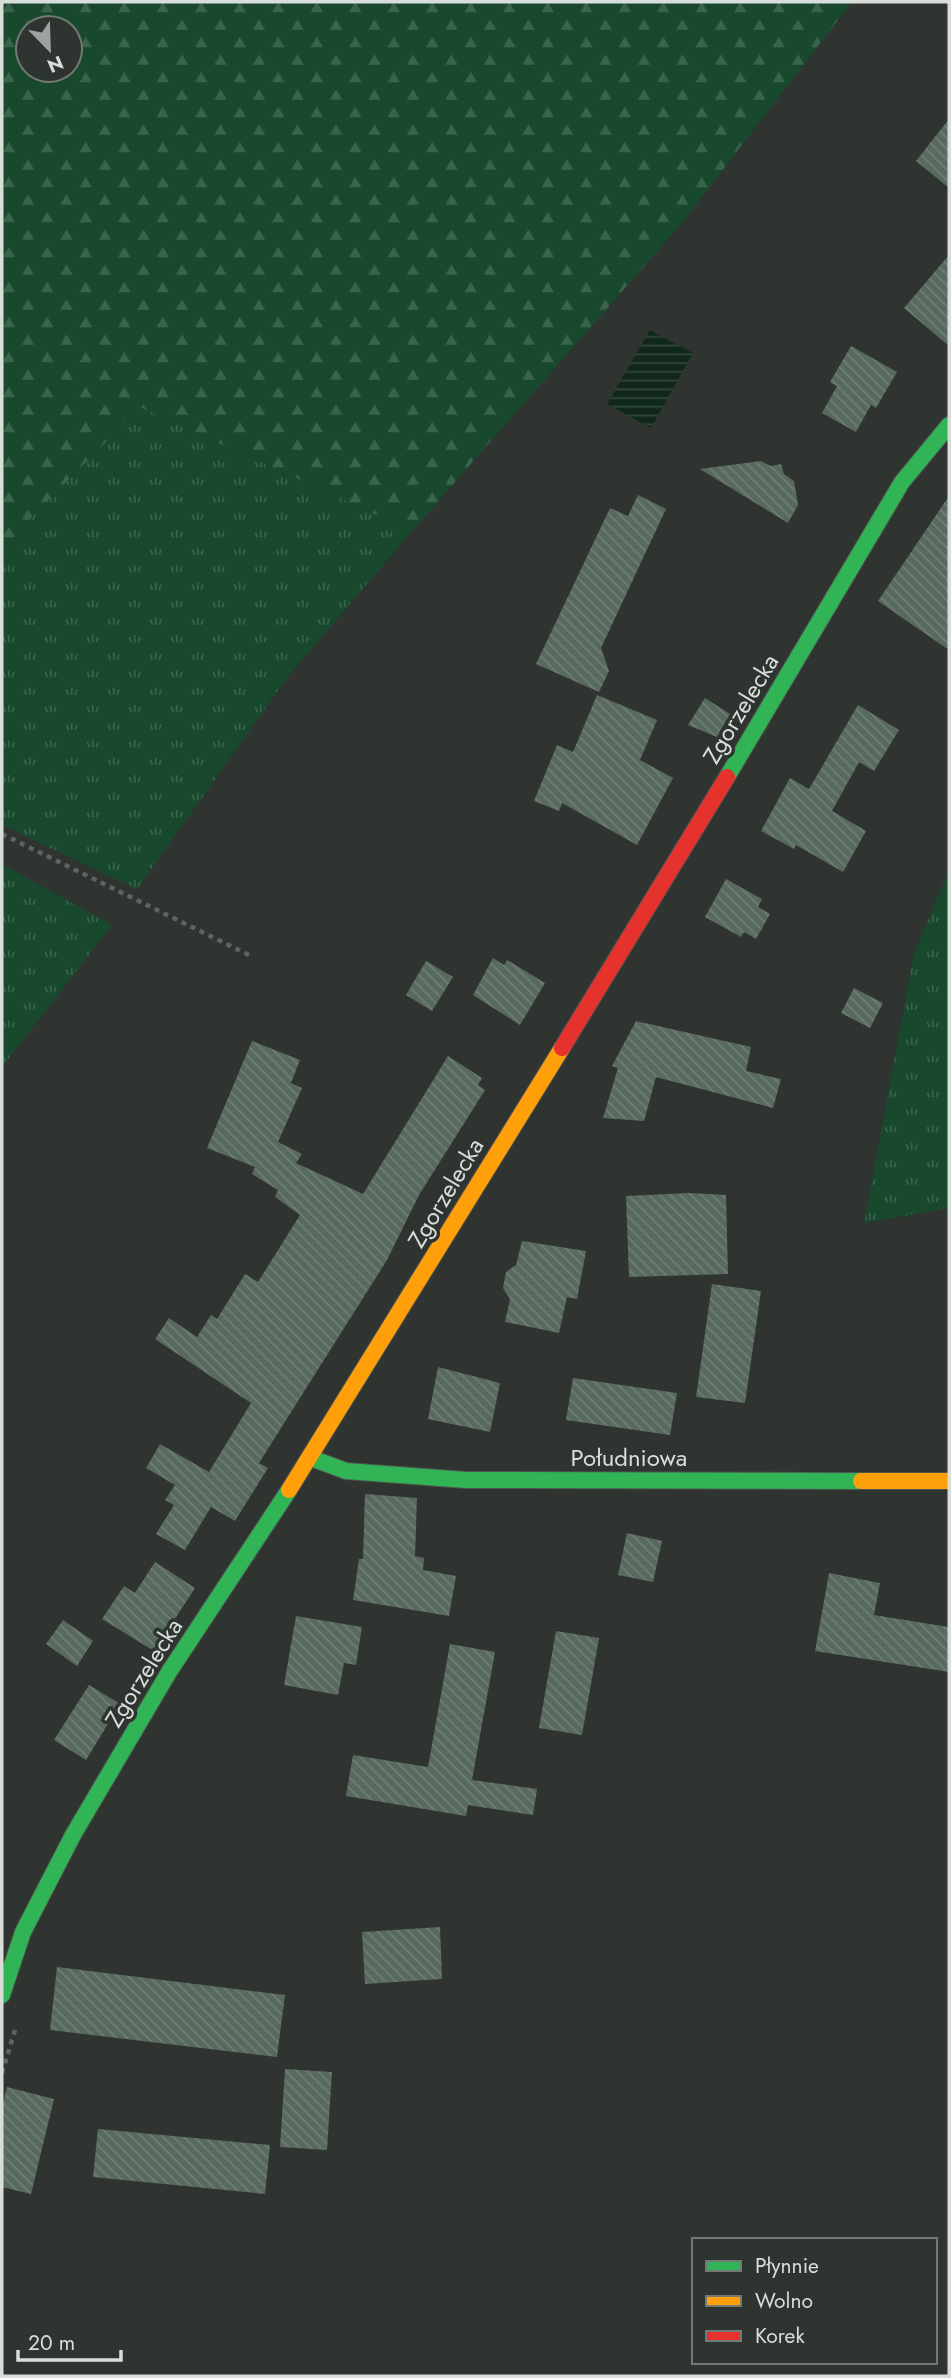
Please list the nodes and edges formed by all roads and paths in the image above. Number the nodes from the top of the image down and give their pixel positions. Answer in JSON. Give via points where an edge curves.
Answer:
{"nodes":[{"id":1,"x":949,"y":425,"type":"edge"},
{"id":2,"x":2,"y":834,"type":"edge"},
{"id":3,"x":251,"y":956,"type":"dead end"},
{"id":4,"x":312,"y":1458,"type":"junction"},
{"id":5,"x":949,"y":1481,"type":"edge"},
{"id":6,"x":2,"y":1995,"type":"edge"}],
"edges":[{"from":1,"to":4,"type":"street","name":"Zgorzelecka","via":[[902,482]]},
{"from":2,"to":3,"type":"path"},
{"from":4,"to":5,"type":"street","name":"Południowa","via":[[346,1471],[466,1480]]},
{"from":4,"to":6,"type":"street","name":"Zgorzelecka","via":[[169,1672],[73,1835],[23,1933]]}]}
